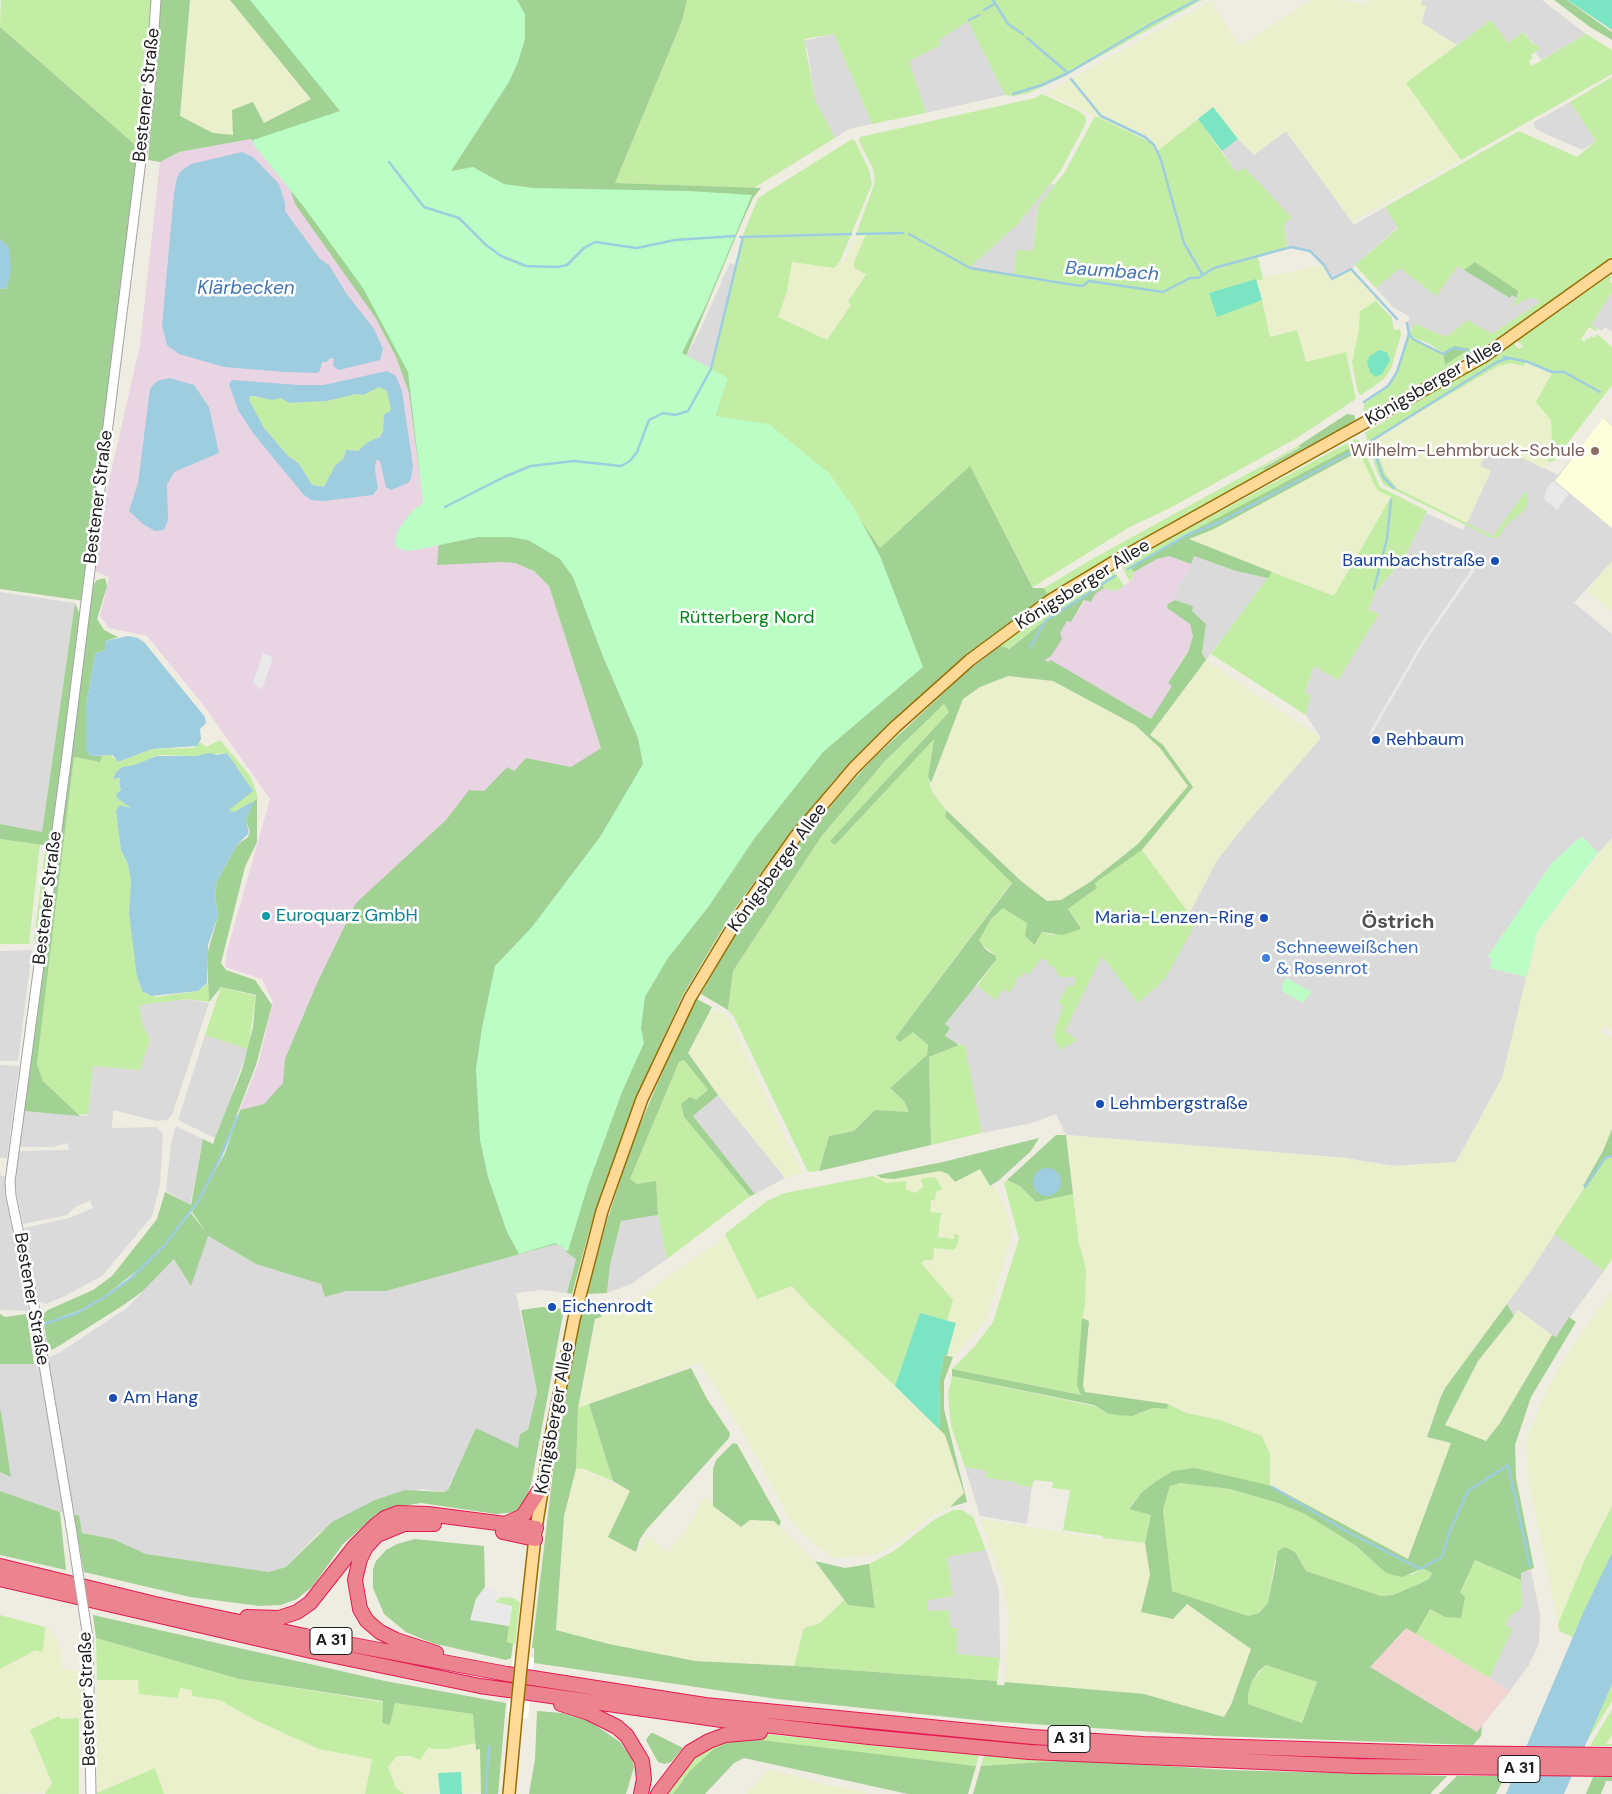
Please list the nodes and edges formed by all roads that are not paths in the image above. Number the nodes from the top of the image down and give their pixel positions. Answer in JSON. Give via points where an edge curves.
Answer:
{"nodes":[{"id":1,"x":156,"y":0,"type":"edge"},
{"id":2,"x":1612,"y":265,"type":"edge"},
{"id":3,"x":542,"y":1486,"type":"junction"},
{"id":4,"x":505,"y":1524,"type":"junction"},
{"id":5,"x":536,"y":1534,"type":"junction"},
{"id":6,"x":0,"y":1566,"type":"edge"},
{"id":7,"x":0,"y":1579,"type":"edge"},
{"id":8,"x":155,"y":1604,"type":"junction"},
{"id":9,"x":507,"y":1674,"type":"junction"},
{"id":10,"x":480,"y":1686,"type":"junction"},
{"id":11,"x":869,"y":1737,"type":"junction"},
{"id":12,"x":1612,"y":1755,"type":"edge"},
{"id":13,"x":1612,"y":1770,"type":"edge"},
{"id":14,"x":91,"y":1794,"type":"edge"},
{"id":15,"x":508,"y":1794,"type":"edge"},
{"id":16,"x":641,"y":1794,"type":"edge"},
{"id":17,"x":658,"y":1794,"type":"edge"}],
"edges":[{"from":1,"to":14,"type":"street","name":"Bestener Straße","bridge":true,"via":[[145,128],[10,1182],[36,1316],[88,1638]]},
{"from":2,"to":3,"type":"main road","name":"Königsberger Allee","via":[[1483,357],[1051,600],[970,660],[895,727],[853,770],[796,836],[740,915],[690,998],[656,1067],[602,1211],[568,1344]]},
{"from":3,"to":4,"type":"highway","via":[[523,1516]]},
{"from":3,"to":5,"type":"main road","name":"Königsberger Allee"},
{"from":4,"to":5,"type":"highway"},
{"from":4,"to":8,"type":"highway","via":[[428,1514],[398,1513],[385,1518],[355,1546],[310,1602],[297,1612],[279,1618],[254,1618],[170,1602]]},
{"from":5,"to":9,"type":"highway","via":[[424,1522],[404,1524],[377,1535],[366,1547],[355,1580],[360,1609],[367,1621],[380,1632],[442,1655],[496,1665]]},
{"from":5,"to":15,"type":"main road","name":"Königsberger Allee","bridge":true},
{"from":6,"to":8,"type":"highway","number":"A 31"},
{"from":7,"to":10,"type":"highway","number":"A 31","via":[[311,1651]]},
{"from":8,"to":9,"type":"highway","number":"A 31"},
{"from":9,"to":12,"type":"highway","number":"A 31","via":[[706,1705],[1034,1737],[1144,1744]]},
{"from":10,"to":11,"type":"highway","number":"A 31"},
{"from":10,"to":16,"type":"highway","via":[[589,1713],[616,1727],[634,1744],[642,1761],[644,1779]]},
{"from":11,"to":13,"type":"highway","number":"A 31","via":[[1029,1752],[1426,1768]]},
{"from":11,"to":17,"type":"highway","via":[[759,1732],[725,1735],[690,1752]]}]}
